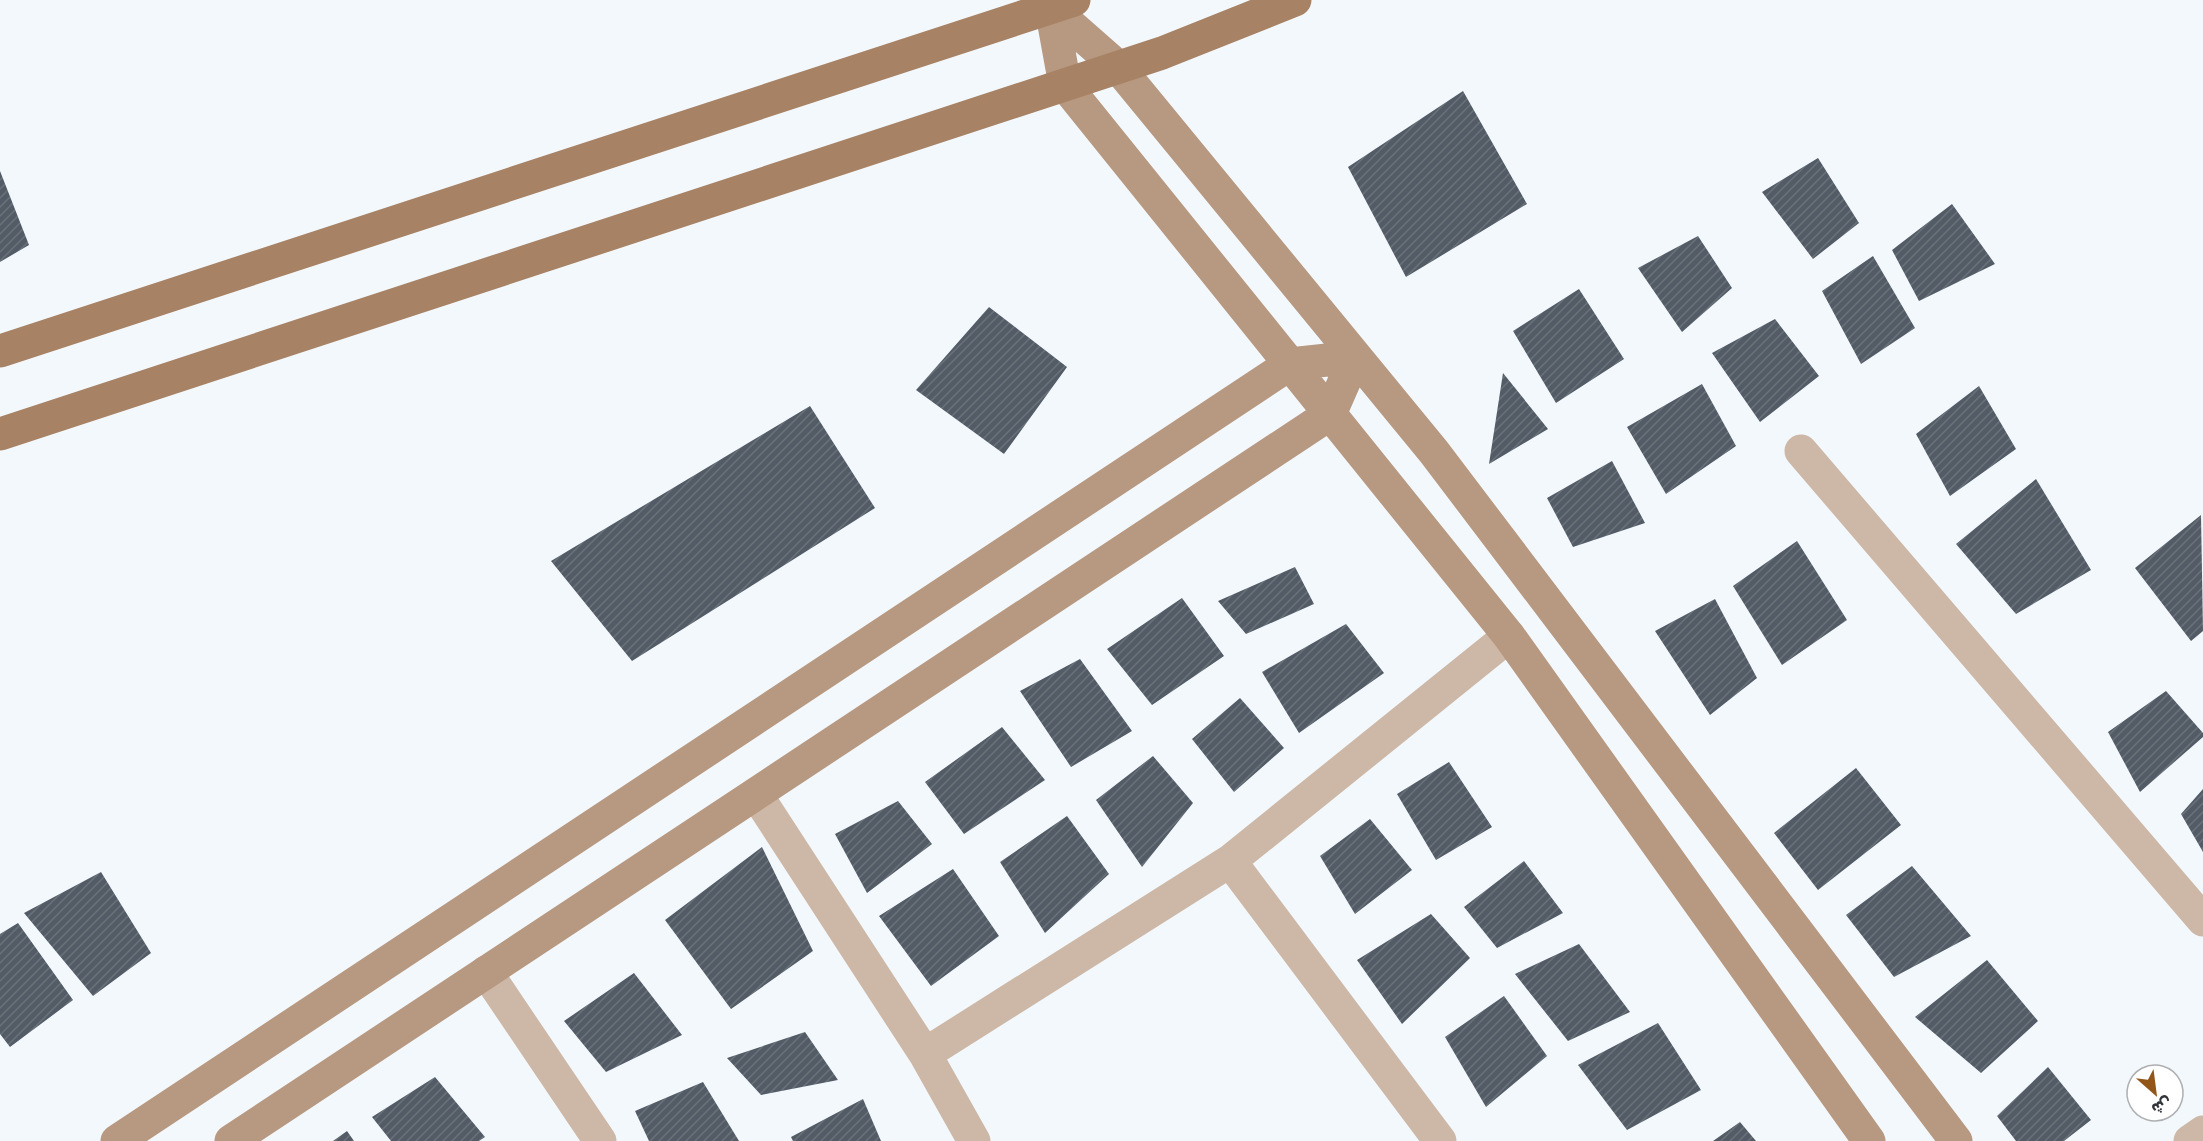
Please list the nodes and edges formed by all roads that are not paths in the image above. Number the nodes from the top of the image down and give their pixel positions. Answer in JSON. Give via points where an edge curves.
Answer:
{"nodes":[{"id":1,"x":1295,"y":0,"type":"edge"},
{"id":2,"x":1063,"y":4,"type":"edge"},
{"id":3,"x":1118,"y":67,"type":"junction"},
{"id":4,"x":1065,"y":85,"type":"junction"},
{"id":5,"x":0,"y":351,"type":"edge"},
{"id":6,"x":1355,"y":357,"type":"junction"},
{"id":7,"x":1290,"y":364,"type":"junction"},
{"id":8,"x":1330,"y":414,"type":"junction"},
{"id":9,"x":0,"y":434,"type":"edge"},
{"id":10,"x":1801,"y":451,"type":"dead end"},
{"id":11,"x":1509,"y":636,"type":"junction"},
{"id":12,"x":756,"y":794,"type":"junction"},
{"id":13,"x":1230,"y":861,"type":"junction"},
{"id":14,"x":2203,"y":920,"type":"edge"},
{"id":15,"x":486,"y":972,"type":"junction"},
{"id":16,"x":925,"y":1054,"type":"junction"},
{"id":17,"x":2203,"y":1132,"type":"edge"},
{"id":18,"x":117,"y":1141,"type":"edge"},
{"id":19,"x":231,"y":1141,"type":"edge"},
{"id":20,"x":600,"y":1141,"type":"edge"},
{"id":21,"x":974,"y":1141,"type":"edge"},
{"id":22,"x":1440,"y":1141,"type":"edge"},
{"id":23,"x":1869,"y":1141,"type":"edge"},
{"id":24,"x":1956,"y":1141,"type":"edge"},
{"id":25,"x":2190,"y":1141,"type":"edge"}],
"edges":[{"from":1,"to":3,"type":"main road"},
{"from":2,"to":3,"type":"street"},
{"from":2,"to":4,"type":"street"},
{"from":2,"to":5,"type":"main road"},
{"from":3,"to":4,"type":"main road"},
{"from":3,"to":6,"type":"street"},
{"from":4,"to":7,"type":"street"},
{"from":4,"to":9,"type":"main road"},
{"from":6,"to":7,"type":"street"},
{"from":6,"to":8,"type":"street"},
{"from":6,"to":24,"type":"street","via":[[1434,452]]},
{"from":7,"to":8,"type":"street"},
{"from":7,"to":18,"type":"street"},
{"from":8,"to":11,"type":"street"},
{"from":8,"to":12,"type":"street"},
{"from":10,"to":14,"type":"street"},
{"from":11,"to":13,"type":"street"},
{"from":11,"to":23,"type":"street"},
{"from":12,"to":15,"type":"street"},
{"from":12,"to":16,"type":"street"},
{"from":13,"to":16,"type":"street"},
{"from":13,"to":22,"type":"street"},
{"from":15,"to":19,"type":"street"},
{"from":15,"to":20,"type":"street"},
{"from":16,"to":21,"type":"street"},
{"from":17,"to":25,"type":"street"}]}
